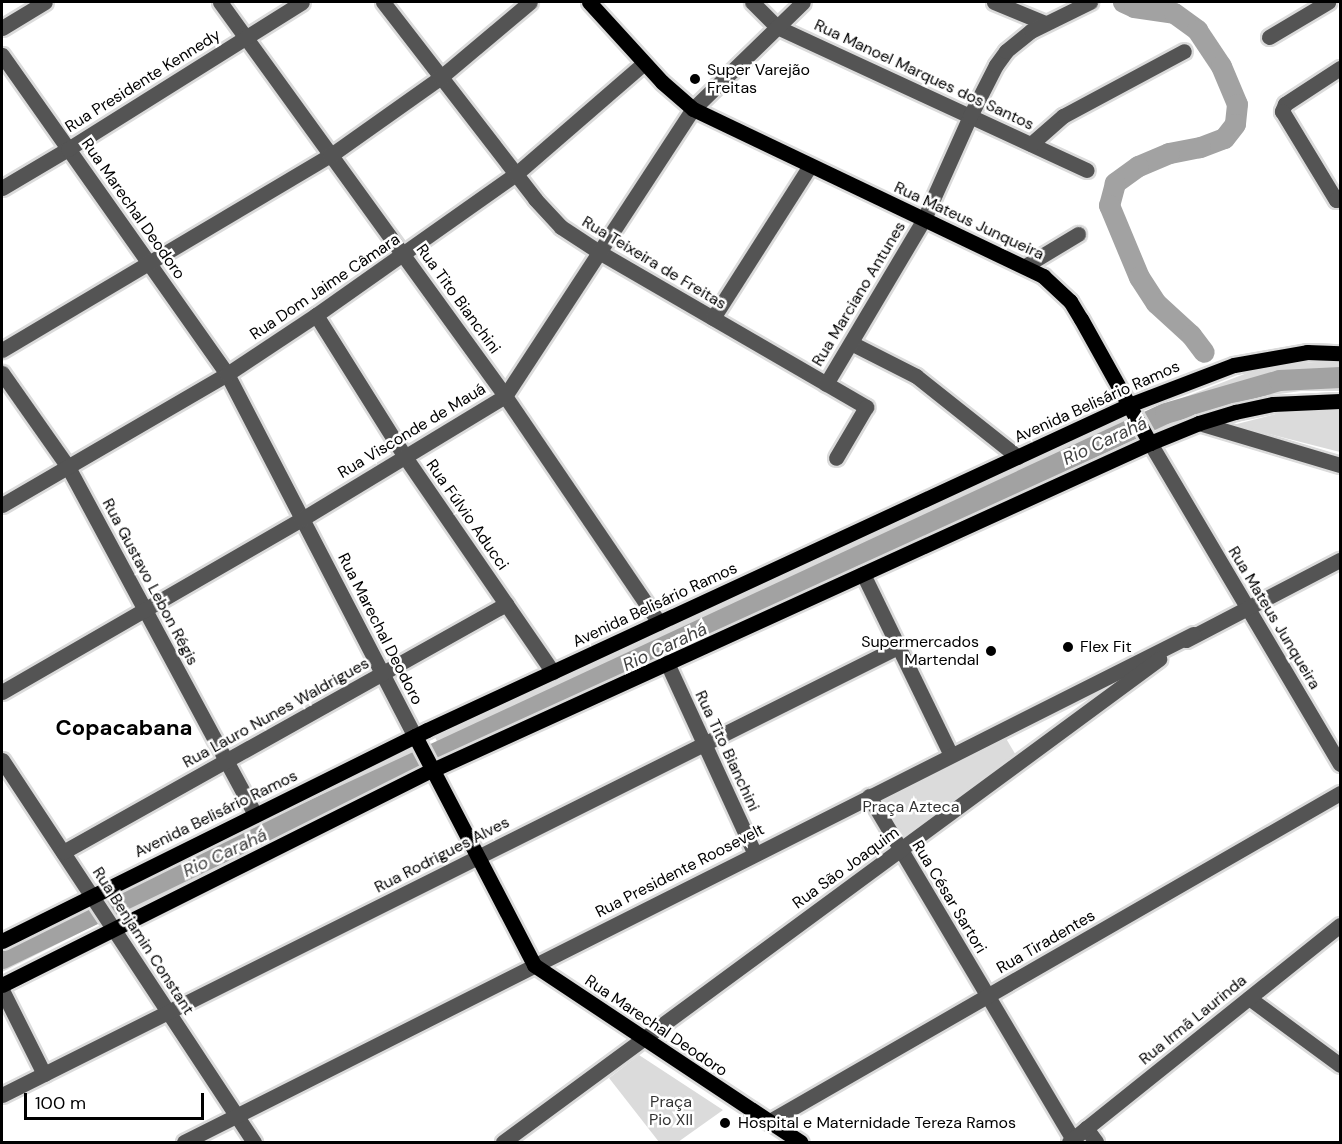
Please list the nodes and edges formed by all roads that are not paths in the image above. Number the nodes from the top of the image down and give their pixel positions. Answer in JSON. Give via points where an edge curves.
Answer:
{"nodes":[{"id":1,"x":45,"y":2,"type":"edge"},
{"id":2,"x":220,"y":2,"type":"edge"},
{"id":3,"x":302,"y":2,"type":"edge"},
{"id":4,"x":383,"y":2,"type":"edge"},
{"id":5,"x":530,"y":2,"type":"edge"},
{"id":6,"x":589,"y":2,"type":"edge"},
{"id":7,"x":752,"y":2,"type":"edge"},
{"id":8,"x":803,"y":2,"type":"edge"},
{"id":9,"x":993,"y":2,"type":"edge"},
{"id":10,"x":1090,"y":2,"type":"edge"},
{"id":11,"x":1328,"y":2,"type":"edge"},
{"id":12,"x":1045,"y":23,"type":"junction"},
{"id":13,"x":777,"y":27,"type":"junction"},
{"id":14,"x":2,"y":28,"type":"edge"},
{"id":15,"x":246,"y":37,"type":"junction"},
{"id":16,"x":1269,"y":37,"type":"dead end"},
{"id":17,"x":1184,"y":51,"type":"dead end"},
{"id":18,"x":2,"y":55,"type":"edge"},
{"id":19,"x":644,"y":63,"type":"junction"},
{"id":20,"x":1341,"y":68,"type":"edge"},
{"id":21,"x":441,"y":76,"type":"junction"},
{"id":22,"x":693,"y":109,"type":"junction"},
{"id":23,"x":970,"y":116,"type":"junction"},
{"id":24,"x":1032,"y":144,"type":"junction"},
{"id":25,"x":68,"y":149,"type":"junction"},
{"id":26,"x":331,"y":155,"type":"junction"},
{"id":27,"x":810,"y":166,"type":"junction"},
{"id":28,"x":1087,"y":170,"type":"dead end"},
{"id":29,"x":516,"y":174,"type":"junction"},
{"id":30,"x":2,"y":188,"type":"edge"},
{"id":31,"x":1338,"y":199,"type":"edge"},
{"id":32,"x":924,"y":219,"type":"junction"},
{"id":33,"x":1078,"y":234,"type":"dead end"},
{"id":34,"x":599,"y":252,"type":"junction"},
{"id":35,"x":404,"y":255,"type":"junction"},
{"id":36,"x":150,"y":264,"type":"junction"},
{"id":37,"x":1025,"y":266,"type":"junction"},
{"id":38,"x":316,"y":315,"type":"junction"},
{"id":39,"x":713,"y":318,"type":"junction"},
{"id":40,"x":851,"y":343,"type":"junction"},
{"id":41,"x":2,"y":350,"type":"edge"},
{"id":42,"x":1341,"y":353,"type":"edge"},
{"id":43,"x":2,"y":373,"type":"edge"},
{"id":44,"x":227,"y":374,"type":"junction"},
{"id":45,"x":826,"y":384,"type":"junction"},
{"id":46,"x":505,"y":396,"type":"junction"},
{"id":47,"x":1341,"y":401,"type":"edge"},
{"id":48,"x":1131,"y":410,"type":"junction"},
{"id":49,"x":1199,"y":423,"type":"junction"},
{"id":50,"x":1148,"y":439,"type":"junction"},
{"id":51,"x":405,"y":457,"type":"junction"},
{"id":52,"x":1018,"y":457,"type":"junction"},
{"id":53,"x":836,"y":458,"type":"dead end"},
{"id":54,"x":1341,"y":465,"type":"edge"},
{"id":55,"x":68,"y":467,"type":"junction"},
{"id":56,"x":2,"y":505,"type":"edge"},
{"id":57,"x":302,"y":519,"type":"junction"},
{"id":58,"x":1341,"y":560,"type":"edge"},
{"id":59,"x":863,"y":574,"type":"junction"},
{"id":60,"x":506,"y":604,"type":"junction"},
{"id":61,"x":1247,"y":607,"type":"junction"},
{"id":62,"x":144,"y":610,"type":"junction"},
{"id":63,"x":658,"y":623,"type":"junction"},
{"id":64,"x":1193,"y":634,"type":"junction"},
{"id":65,"x":898,"y":647,"type":"junction"},
{"id":66,"x":667,"y":663,"type":"junction"},
{"id":67,"x":552,"y":672,"type":"junction"},
{"id":68,"x":383,"y":674,"type":"junction"},
{"id":69,"x":2,"y":692,"type":"edge"},
{"id":70,"x":417,"y":739,"type":"junction"},
{"id":71,"x":704,"y":743,"type":"junction"},
{"id":72,"x":951,"y":755,"type":"junction"},
{"id":73,"x":2,"y":760,"type":"edge"},
{"id":74,"x":226,"y":761,"type":"junction"},
{"id":75,"x":1341,"y":764,"type":"edge"},
{"id":76,"x":431,"y":767,"type":"junction"},
{"id":77,"x":1341,"y":793,"type":"edge"},
{"id":78,"x":868,"y":796,"type":"junction"},
{"id":79,"x":255,"y":815,"type":"junction"},
{"id":80,"x":901,"y":850,"type":"junction"},
{"id":81,"x":63,"y":852,"type":"junction"},
{"id":82,"x":754,"y":854,"type":"junction"},
{"id":83,"x":478,"y":857,"type":"junction"},
{"id":84,"x":94,"y":899,"type":"junction"},
{"id":85,"x":111,"y":925,"type":"junction"},
{"id":86,"x":1341,"y":925,"type":"edge"},
{"id":87,"x":2,"y":941,"type":"edge"},
{"id":88,"x":534,"y":965,"type":"junction"},
{"id":89,"x":2,"y":987,"type":"edge"},
{"id":90,"x":987,"y":996,"type":"junction"},
{"id":91,"x":1249,"y":998,"type":"junction"},
{"id":92,"x":168,"y":1012,"type":"junction"},
{"id":93,"x":644,"y":1039,"type":"junction"},
{"id":94,"x":1341,"y":1065,"type":"edge"},
{"id":95,"x":44,"y":1074,"type":"junction"},
{"id":96,"x":2,"y":1095,"type":"edge"},
{"id":97,"x":237,"y":1116,"type":"junction"},
{"id":98,"x":768,"y":1122,"type":"junction"},
{"id":99,"x":1086,"y":1128,"type":"junction"},
{"id":100,"x":1071,"y":1141,"type":"edge"},
{"id":101,"x":183,"y":1143,"type":"edge"},
{"id":102,"x":254,"y":1143,"type":"edge"},
{"id":103,"x":503,"y":1143,"type":"edge"},
{"id":104,"x":800,"y":1143,"type":"edge"},
{"id":105,"x":1096,"y":1143,"type":"edge"}],
"edges":[{"from":1,"to":14,"type":"street"},
{"from":2,"to":15,"type":"street","name":"Rua Tito Bianchini"},
{"from":3,"to":15,"type":"street","name":"Rua Presidente Kennedy"},
{"from":4,"to":21,"type":"street","name":"Rua Teixeira de Freitas"},
{"from":5,"to":21,"type":"street"},
{"from":6,"to":19,"type":"main road","name":"Rua Mateus Junqueira"},
{"from":7,"to":13,"type":"street","name":"Rua Manoel Marques dos Santos"},
{"from":8,"to":13,"type":"street","name":"Rua Visconde de Mauá"},
{"from":9,"to":12,"type":"street"},
{"from":10,"to":12,"type":"street","name":"Rua Marciano Antunes"},
{"from":11,"to":16,"type":"street"},
{"from":12,"to":23,"type":"street","name":"Rua Marciano Antunes","via":[[1006,51]]},
{"from":13,"to":22,"type":"street","name":"Rua Visconde de Mauá"},
{"from":13,"to":23,"type":"street","name":"Rua Manoel Marques dos Santos"},
{"from":15,"to":25,"type":"street","name":"Rua Presidente Kennedy"},
{"from":15,"to":26,"type":"street","name":"Rua Tito Bianchini"},
{"from":17,"to":24,"type":"street","via":[[1064,116]]},
{"from":18,"to":25,"type":"street","name":"Rua Marechal Deodoro"},
{"from":19,"to":22,"type":"main road","name":"Rua Mateus Junqueira"},
{"from":19,"to":29,"type":"street","name":"Rua Dom Jaime Câmara"},
{"from":20,"to":31,"type":"street","via":[[1282,107],[1283,115]]},
{"from":21,"to":26,"type":"street"},
{"from":21,"to":29,"type":"street","name":"Rua Teixeira de Freitas"},
{"from":22,"to":27,"type":"main road","name":"Rua Mateus Junqueira"},
{"from":22,"to":34,"type":"street","name":"Rua Visconde de Mauá"},
{"from":23,"to":24,"type":"street","name":"Rua Manoel Marques dos Santos"},
{"from":23,"to":32,"type":"street","name":"Rua Marciano Antunes"},
{"from":24,"to":28,"type":"street","name":"Rua Manoel Marques dos Santos"},
{"from":25,"to":30,"type":"street","name":"Rua Presidente Kennedy"},
{"from":25,"to":36,"type":"street","name":"Rua Marechal Deodoro"},
{"from":26,"to":35,"type":"street","name":"Rua Tito Bianchini"},
{"from":26,"to":36,"type":"street"},
{"from":27,"to":32,"type":"main road","name":"Rua Mateus Junqueira"},
{"from":27,"to":39,"type":"street"},
{"from":29,"to":34,"type":"street","name":"Rua Teixeira de Freitas","via":[[561,227]]},
{"from":29,"to":35,"type":"street","name":"Rua Dom Jaime Câmara"},
{"from":32,"to":37,"type":"main road","name":"Rua Mateus Junqueira"},
{"from":32,"to":40,"type":"street","name":"Rua Marciano Antunes"},
{"from":33,"to":37,"type":"street"},
{"from":34,"to":39,"type":"street","name":"Rua Teixeira de Freitas"},
{"from":34,"to":46,"type":"street","name":"Rua Visconde de Mauá"},
{"from":35,"to":38,"type":"street","name":"Rua Dom Jaime Câmara"},
{"from":35,"to":46,"type":"street","name":"Rua Tito Bianchini"},
{"from":36,"to":41,"type":"street"},
{"from":36,"to":44,"type":"street","name":"Rua Marechal Deodoro"},
{"from":37,"to":48,"type":"main road","name":"Rua Mateus Junqueira","via":[[1043,276],[1070,301]]},
{"from":38,"to":44,"type":"street","name":"Rua Dom Jaime Câmara"},
{"from":38,"to":51,"type":"street","name":"Rua Fúlvio Aducci"},
{"from":39,"to":45,"type":"street","name":"Rua Teixeira de Freitas"},
{"from":40,"to":45,"type":"street","name":"Rua Marciano Antunes"},
{"from":40,"to":52,"type":"street","via":[[916,376]]},
{"from":42,"to":48,"type":"main road","name":"Avenida Belisário Ramos","via":[[1306,352],[1234,365]]},
{"from":43,"to":55,"type":"street","name":"Rua Gustavo Lebon Régis"},
{"from":44,"to":55,"type":"street","name":"Rua Dom Jaime Câmara"},
{"from":44,"to":57,"type":"street","name":"Rua Marechal Deodoro"},
{"from":45,"to":53,"type":"street","name":"Rua Teixeira de Freitas","via":[[866,407]]},
{"from":46,"to":51,"type":"street","name":"Rua Visconde de Mauá"},
{"from":46,"to":63,"type":"street","name":"Rua Tito Bianchini"},
{"from":47,"to":49,"type":"main road","via":[[1273,404]]},
{"from":48,"to":50,"type":"main road","name":"Rua Mateus Junqueira"},
{"from":48,"to":52,"type":"main road","name":"Avenida Belisário Ramos"},
{"from":49,"to":50,"type":"main road"},
{"from":49,"to":54,"type":"street"},
{"from":50,"to":59,"type":"main road"},
{"from":50,"to":61,"type":"street","name":"Rua Mateus Junqueira"},
{"from":51,"to":57,"type":"street","name":"Rua Visconde de Mauá"},
{"from":51,"to":60,"type":"street","name":"Rua Fúlvio Aducci"},
{"from":52,"to":63,"type":"main road","name":"Avenida Belisário Ramos"},
{"from":55,"to":56,"type":"street","name":"Rua Dom Jaime Câmara"},
{"from":55,"to":62,"type":"street","name":"Rua Gustavo Lebon Régis"},
{"from":57,"to":62,"type":"street","name":"Rua Visconde de Mauá"},
{"from":57,"to":68,"type":"street","name":"Rua Marechal Deodoro"},
{"from":58,"to":61,"type":"street","name":"Rua São Joaquim"},
{"from":59,"to":65,"type":"street"},
{"from":59,"to":66,"type":"main road"},
{"from":60,"to":67,"type":"street","name":"Rua Fúlvio Aducci"},
{"from":60,"to":68,"type":"street","name":"Rua Lauro Nunes Waldrigues"},
{"from":61,"to":64,"type":"street","name":"Rua São Joaquim"},
{"from":61,"to":75,"type":"street","name":"Rua Mateus Junqueira"},
{"from":62,"to":69,"type":"street","name":"Rua Visconde de Mauá"},
{"from":62,"to":74,"type":"street","name":"Rua Gustavo Lebon Régis"},
{"from":63,"to":67,"type":"main road","name":"Avenida Belisário Ramos"},
{"from":64,"to":72,"type":"street","name":"Rua Presidente Roosevelt"},
{"from":64,"to":80,"type":"street","name":"Rua São Joaquim"},
{"from":65,"to":71,"type":"street","name":"Rua Rodrigues Alves"},
{"from":65,"to":72,"type":"street"},
{"from":66,"to":71,"type":"street","name":"Rua Tito Bianchini"},
{"from":66,"to":76,"type":"main road"},
{"from":67,"to":70,"type":"main road","name":"Avenida Belisário Ramos"},
{"from":68,"to":70,"type":"street","name":"Rua Marechal Deodoro"},
{"from":68,"to":74,"type":"street","name":"Rua Lauro Nunes Waldrigues"},
{"from":70,"to":76,"type":"main road","name":"Rua Marechal Deodoro"},
{"from":70,"to":79,"type":"main road","name":"Avenida Belisário Ramos"},
{"from":71,"to":82,"type":"street","name":"Rua Tito Bianchini"},
{"from":71,"to":83,"type":"street","name":"Rua Rodrigues Alves"},
{"from":72,"to":78,"type":"street","name":"Rua Presidente Roosevelt"},
{"from":73,"to":81,"type":"street","name":"Rua Benjamin Constant"},
{"from":74,"to":79,"type":"street","name":"Rua Gustavo Lebon Régis"},
{"from":74,"to":81,"type":"street","name":"Rua Lauro Nunes Waldrigues"},
{"from":76,"to":83,"type":"main road","name":"Rua Marechal Deodoro"},
{"from":76,"to":85,"type":"main road"},
{"from":77,"to":90,"type":"street","name":"Rua Tiradentes"},
{"from":78,"to":80,"type":"street","name":"Rua César Sartori"},
{"from":78,"to":82,"type":"street","name":"Rua Presidente Roosevelt"},
{"from":79,"to":84,"type":"main road","name":"Avenida Belisário Ramos"},
{"from":80,"to":90,"type":"street","name":"Rua César Sartori"},
{"from":80,"to":93,"type":"street","name":"Rua São Joaquim"},
{"from":81,"to":84,"type":"street","name":"Rua Benjamin Constant"},
{"from":82,"to":88,"type":"street","name":"Rua Presidente Roosevelt"},
{"from":83,"to":88,"type":"main road","name":"Rua Marechal Deodoro"},
{"from":83,"to":92,"type":"street","name":"Rua Rodrigues Alves"},
{"from":84,"to":85,"type":"street","name":"Rua Benjamin Constant"},
{"from":84,"to":87,"type":"main road","name":"Avenida Belisário Ramos"},
{"from":85,"to":89,"type":"main road"},
{"from":85,"to":92,"type":"street","name":"Rua Benjamin Constant"},
{"from":86,"to":91,"type":"street","name":"Rua Irmã Laurinda"},
{"from":88,"to":93,"type":"main road","name":"Rua Marechal Deodoro"},
{"from":88,"to":97,"type":"street","name":"Rua Presidente Roosevelt"},
{"from":89,"to":95,"type":"street"},
{"from":90,"to":98,"type":"street","name":"Rua Tiradentes"},
{"from":90,"to":100,"type":"street","name":"Rua César Sartori"},
{"from":91,"to":94,"type":"street"},
{"from":91,"to":99,"type":"street","name":"Rua Irmã Laurinda"},
{"from":92,"to":95,"type":"street","name":"Rua Rodrigues Alves"},
{"from":92,"to":97,"type":"street","name":"Rua Benjamin Constant"},
{"from":93,"to":98,"type":"main road","name":"Rua Marechal Deodoro"},
{"from":93,"to":103,"type":"street","name":"Rua São Joaquim"},
{"from":95,"to":96,"type":"street","name":"Rua Rodrigues Alves"},
{"from":97,"to":101,"type":"street","name":"Rua Presidente Roosevelt"},
{"from":97,"to":102,"type":"street","name":"Rua Benjamin Constant"},
{"from":98,"to":104,"type":"main road","name":"Rua Marechal Deodoro"},
{"from":99,"to":100,"type":"street","name":"Rua Irmã Laurinda"},
{"from":99,"to":105,"type":"street"}]}
